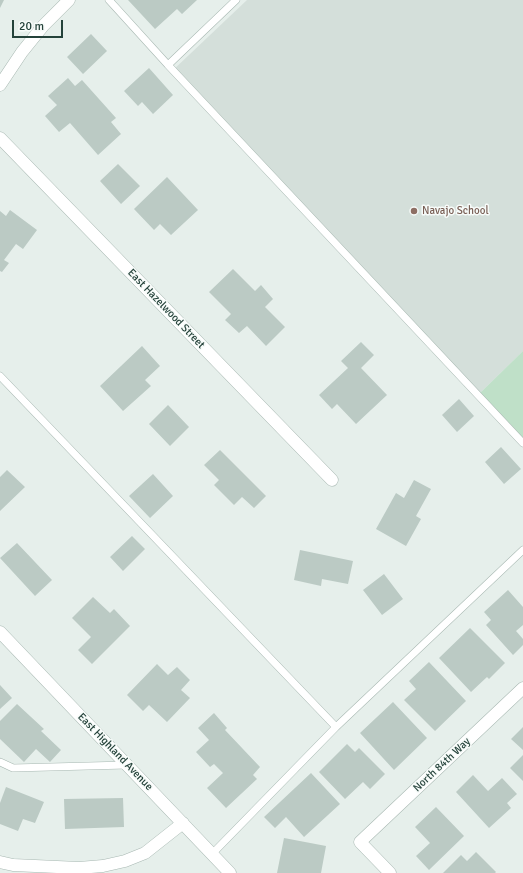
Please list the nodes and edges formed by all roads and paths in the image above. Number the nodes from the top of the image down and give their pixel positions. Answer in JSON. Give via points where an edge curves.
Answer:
{"nodes":[{"id":1,"x":69,"y":0,"type":"edge"},
{"id":2,"x":109,"y":0,"type":"edge"},
{"id":3,"x":236,"y":0,"type":"edge"},
{"id":4,"x":168,"y":65,"type":"junction"},
{"id":5,"x":0,"y":85,"type":"edge"},
{"id":6,"x":0,"y":138,"type":"edge"},
{"id":7,"x":0,"y":376,"type":"edge"},
{"id":8,"x":523,"y":443,"type":"edge"},
{"id":9,"x":332,"y":480,"type":"dead end"},
{"id":10,"x":523,"y":550,"type":"edge"},
{"id":11,"x":0,"y":632,"type":"edge"},
{"id":12,"x":523,"y":688,"type":"edge"},
{"id":13,"x":336,"y":727,"type":"junction"},
{"id":14,"x":0,"y":762,"type":"edge"},
{"id":15,"x":127,"y":765,"type":"junction"},
{"id":16,"x":183,"y":823,"type":"junction"},
{"id":17,"x":212,"y":854,"type":"junction"},
{"id":18,"x":0,"y":862,"type":"edge"},
{"id":19,"x":230,"y":873,"type":"edge"},
{"id":20,"x":390,"y":873,"type":"edge"}],
"edges":[{"from":1,"to":5,"type":"street","via":[[34,37]]},
{"from":2,"to":4,"type":"lane"},
{"from":3,"to":4,"type":"lane"},
{"from":4,"to":8,"type":"lane"},
{"from":6,"to":9,"type":"street","name":"East Hazelwood Street"},
{"from":7,"to":13,"type":"lane"},
{"from":10,"to":13,"type":"lane"},
{"from":11,"to":15,"type":"street","name":"East Highland Avenue"},
{"from":12,"to":20,"type":"street","name":"North 84th Way","via":[[360,842]]},
{"from":13,"to":17,"type":"lane"},
{"from":14,"to":15,"type":"lane","via":[[13,768]]},
{"from":15,"to":16,"type":"street","name":"East Highland Avenue"},
{"from":16,"to":17,"type":"street","name":"East Highland Avenue"},
{"from":16,"to":18,"type":"street","via":[[144,853],[103,866],[79,868],[13,865]]},
{"from":17,"to":19,"type":"street","name":"East Highland Avenue"}]}
